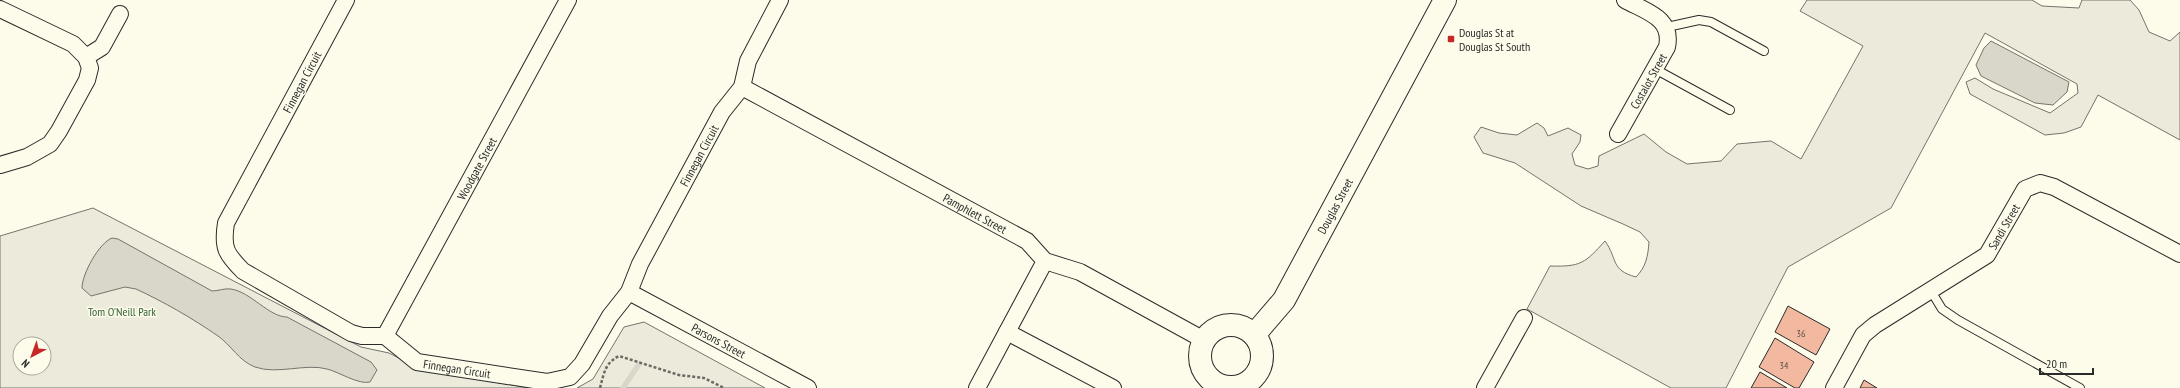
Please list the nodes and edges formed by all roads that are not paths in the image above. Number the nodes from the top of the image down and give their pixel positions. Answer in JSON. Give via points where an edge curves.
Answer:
{"nodes":[{"id":1,"x":346,"y":0,"type":"edge"},
{"id":2,"x":568,"y":0,"type":"edge"},
{"id":3,"x":780,"y":0,"type":"edge"},
{"id":4,"x":1445,"y":0,"type":"edge"},
{"id":5,"x":1625,"y":0,"type":"edge"},
{"id":6,"x":0,"y":9,"type":"edge"},
{"id":7,"x":120,"y":14,"type":"dead end"},
{"id":8,"x":1667,"y":27,"type":"junction"},
{"id":9,"x":1764,"y":51,"type":"dead end"},
{"id":10,"x":86,"y":57,"type":"junction"},
{"id":11,"x":1655,"y":69,"type":"junction"},
{"id":12,"x":742,"y":88,"type":"junction"},
{"id":13,"x":1730,"y":110,"type":"dead end"},
{"id":14,"x":1618,"y":134,"type":"dead end"},
{"id":15,"x":0,"y":165,"type":"edge"},
{"id":16,"x":2180,"y":254,"type":"edge"},
{"id":17,"x":1045,"y":261,"type":"junction"},
{"id":18,"x":1931,"y":291,"type":"junction"},
{"id":19,"x":629,"y":292,"type":"junction"},
{"id":20,"x":1524,"y":318,"type":"dead end"},
{"id":21,"x":1007,"y":332,"type":"junction"},
{"id":22,"x":1254,"y":335,"type":"junction"},
{"id":23,"x":385,"y":336,"type":"junction"},
{"id":24,"x":1204,"y":340,"type":"junction"},
{"id":25,"x":808,"y":388,"type":"edge"},
{"id":26,"x":977,"y":388,"type":"edge"},
{"id":27,"x":1113,"y":388,"type":"edge"},
{"id":28,"x":1224,"y":388,"type":"edge"},
{"id":29,"x":1485,"y":388,"type":"edge"},
{"id":30,"x":1834,"y":388,"type":"edge"},
{"id":31,"x":2080,"y":388,"type":"edge"}],
"edges":[{"from":1,"to":23,"type":"street","name":"Finnegan Circuit","via":[[226,223],[223,242],[229,257],[243,271],[351,333],[362,336]]},
{"from":2,"to":23,"type":"street","name":"Woodgate Street"},
{"from":3,"to":12,"type":"street","name":"Finnegan Circuit","via":[[748,61]]},
{"from":4,"to":22,"type":"main road","name":"Douglas Street","via":[[1284,300]]},
{"from":5,"to":8,"type":"street","via":[[1657,17]]},
{"from":6,"to":10,"type":"street","via":[[73,44]]},
{"from":7,"to":10,"type":"street","via":[[102,47]]},
{"from":8,"to":9,"type":"lane","via":[[1698,20],[1711,22]]},
{"from":8,"to":11,"type":"street","name":"Costalot Street","via":[[1667,47]]},
{"from":10,"to":15,"type":"street","via":[[89,74],[54,138],[37,153]]},
{"from":11,"to":13,"type":"lane"},
{"from":11,"to":14,"type":"street","name":"Costalot Street"},
{"from":12,"to":17,"type":"street","name":"Pamphlett Street","via":[[1027,241]]},
{"from":12,"to":19,"type":"street","name":"Finnegan Circuit","via":[[722,112],[640,264]]},
{"from":16,"to":18,"type":"street","name":"Sandi Street","via":[[2054,186],[2040,183],[2025,189],[1987,255]]},
{"from":17,"to":21,"type":"street"},
{"from":17,"to":24,"type":"street","via":[[1080,272]]},
{"from":18,"to":30,"type":"street","name":"Sandi Street","via":[[1863,335]]},
{"from":18,"to":31,"type":"lane","via":[[1942,309],[1958,320]]},
{"from":19,"to":23,"type":"street","name":"Finnegan Circuit","via":[[610,316],[582,364],[570,377],[547,382],[417,362]]},
{"from":19,"to":25,"type":"street","name":"Parsons Street"},
{"from":20,"to":29,"type":"street"},
{"from":21,"to":26,"type":"street"},
{"from":21,"to":27,"type":"street"},
{"from":22,"to":24,"type":"main road","via":[[1242,327],[1227,325],[1214,330]]},
{"from":22,"to":28,"type":"main road","via":[[1261,349],[1262,360],[1258,372],[1247,383]]},
{"from":24,"to":28,"type":"main road","via":[[1200,351],[1202,369],[1213,382]]}]}
